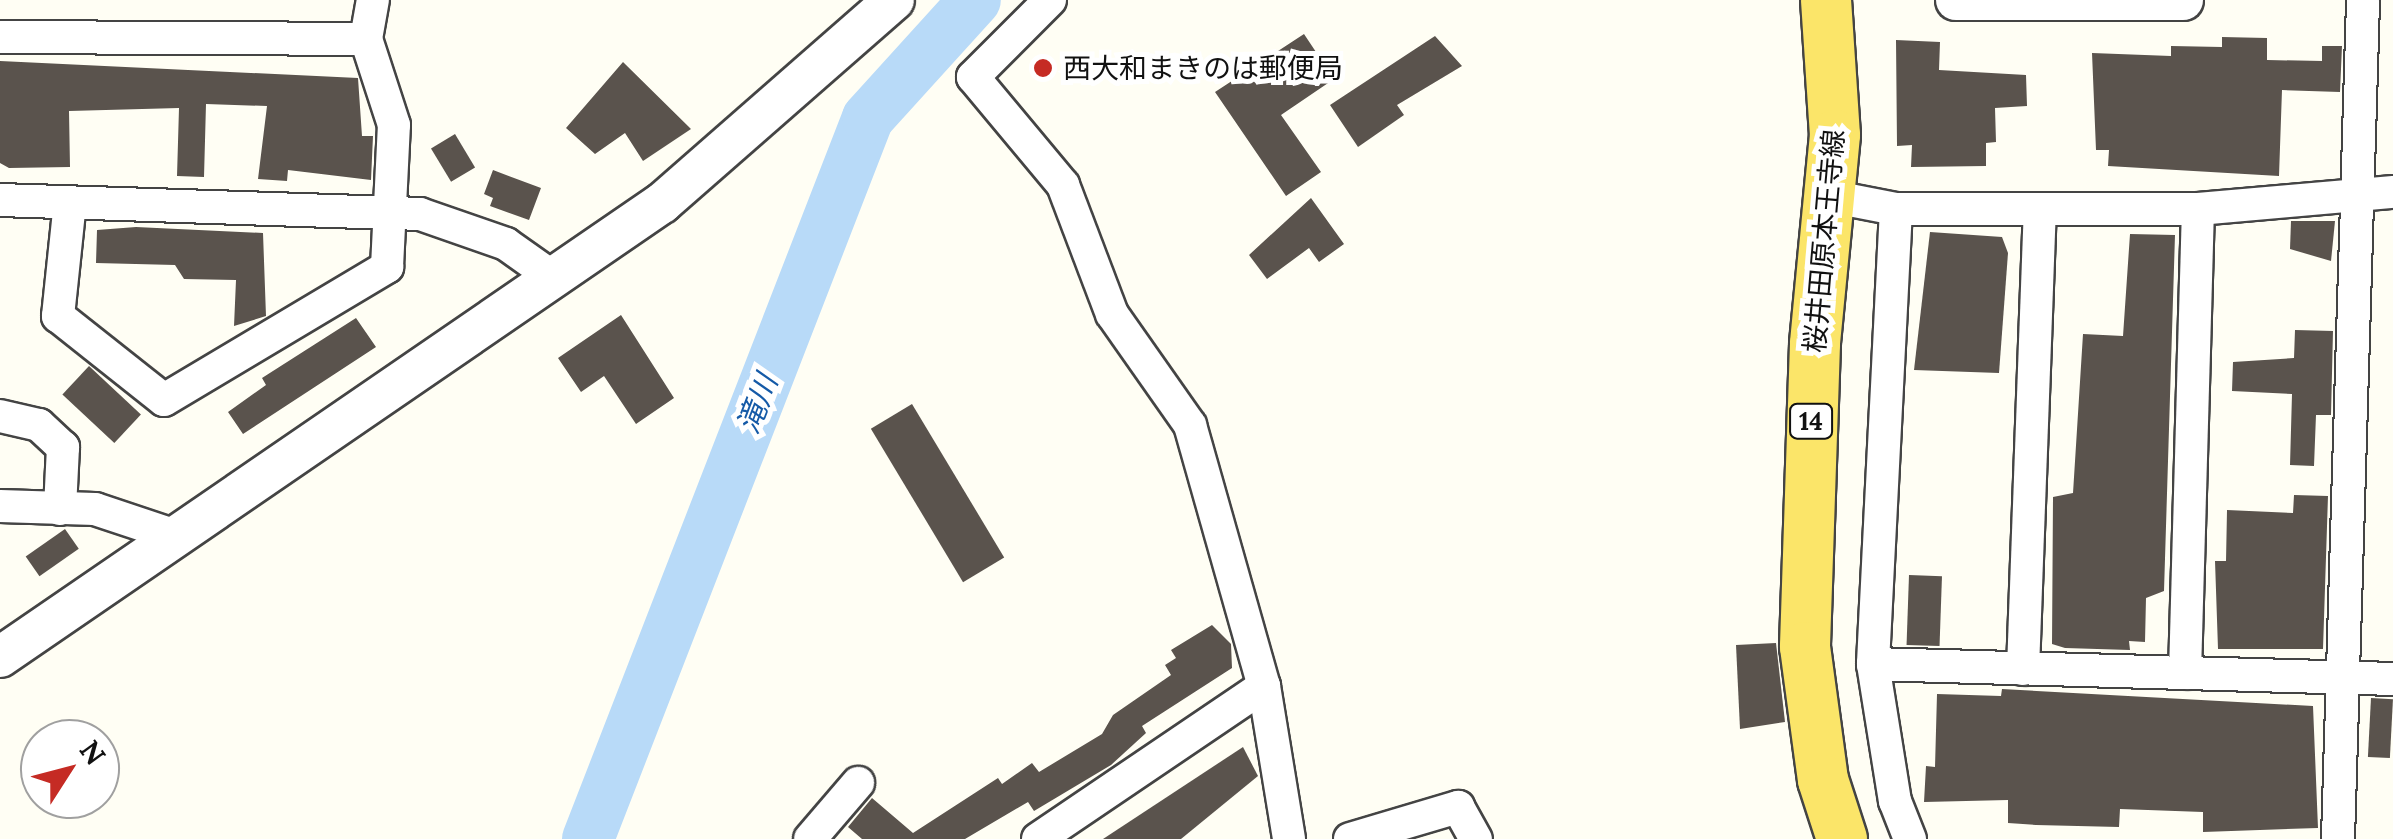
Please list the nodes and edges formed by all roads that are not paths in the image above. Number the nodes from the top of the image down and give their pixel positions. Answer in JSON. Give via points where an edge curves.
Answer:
{"nodes":[{"id":1,"x":373,"y":0,"type":"edge"},
{"id":2,"x":894,"y":0,"type":"edge"},
{"id":3,"x":1050,"y":0,"type":"edge"},
{"id":4,"x":1826,"y":0,"type":"edge"},
{"id":5,"x":1956,"y":0,"type":"edge"},
{"id":6,"x":2183,"y":0,"type":"edge"},
{"id":7,"x":2363,"y":0,"type":"edge"},
{"id":8,"x":0,"y":38,"type":"edge"},
{"id":9,"x":366,"y":39,"type":"junction"},
{"id":10,"x":2393,"y":192,"type":"edge"},
{"id":11,"x":2360,"y":194,"type":"junction"},
{"id":12,"x":1829,"y":196,"type":"junction"},
{"id":13,"x":0,"y":200,"type":"edge"},
{"id":14,"x":70,"y":202,"type":"junction"},
{"id":15,"x":1896,"y":209,"type":"junction"},
{"id":16,"x":2040,"y":209,"type":"junction"},
{"id":17,"x":2198,"y":209,"type":"junction"},
{"id":18,"x":394,"y":210,"type":"junction"},
{"id":19,"x":554,"y":278,"type":"junction"},
{"id":20,"x":0,"y":416,"type":"edge"},
{"id":21,"x":0,"y":506,"type":"edge"},
{"id":22,"x":60,"y":509,"type":"junction"},
{"id":23,"x":173,"y":535,"type":"junction"},
{"id":24,"x":0,"y":657,"type":"edge"},
{"id":25,"x":1873,"y":664,"type":"junction"},
{"id":26,"x":2023,"y":668,"type":"junction"},
{"id":27,"x":2184,"y":673,"type":"junction"},
{"id":28,"x":2345,"y":678,"type":"junction"},
{"id":29,"x":2393,"y":680,"type":"edge"},
{"id":30,"x":1264,"y":686,"type":"junction"},
{"id":31,"x":858,"y":782,"type":"dead end"},
{"id":32,"x":1051,"y":836,"type":"edge"},
{"id":33,"x":810,"y":839,"type":"edge"},
{"id":34,"x":1289,"y":839,"type":"edge"},
{"id":35,"x":1350,"y":839,"type":"edge"},
{"id":36,"x":1476,"y":839,"type":"edge"},
{"id":37,"x":1842,"y":839,"type":"edge"},
{"id":38,"x":1910,"y":839,"type":"edge"},
{"id":39,"x":2338,"y":839,"type":"edge"}],
"edges":[{"from":1,"to":9,"type":"street"},
{"from":2,"to":19,"type":"street","via":[[676,191]]},
{"from":3,"to":30,"type":"street","via":[[974,78],[1063,185],[1112,314],[1190,425]]},
{"from":4,"to":12,"type":"main road","name":"桜井田原本王寺線","number":"14","via":[[1835,97]]},
{"from":5,"to":6,"type":"street"},
{"from":7,"to":11,"type":"street"},
{"from":8,"to":9,"type":"street"},
{"from":9,"to":18,"type":"street","via":[[394,125]]},
{"from":10,"to":11,"type":"street"},
{"from":11,"to":17,"type":"street"},
{"from":11,"to":28,"type":"street"},
{"from":12,"to":15,"type":"street"},
{"from":12,"to":37,"type":"main road","name":"桜井田原本王寺線","number":"14","via":[[1810,442],[1805,647],[1823,780]]},
{"from":13,"to":14,"type":"street"},
{"from":14,"to":18,"type":"street"},
{"from":14,"to":18,"type":"street","via":[[58,316],[164,400],[386,267]]},
{"from":15,"to":16,"type":"street"},
{"from":15,"to":25,"type":"street"},
{"from":16,"to":17,"type":"street"},
{"from":16,"to":26,"type":"street"},
{"from":17,"to":27,"type":"street"},
{"from":18,"to":19,"type":"street","via":[[463,224]]},
{"from":19,"to":23,"type":"street"},
{"from":20,"to":22,"type":"street","via":[[39,425],[63,446]]},
{"from":21,"to":22,"type":"street"},
{"from":22,"to":23,"type":"street","via":[[95,509]]},
{"from":23,"to":24,"type":"street"},
{"from":25,"to":26,"type":"street"},
{"from":25,"to":38,"type":"street","via":[[1894,801]]},
{"from":26,"to":27,"type":"street"},
{"from":27,"to":28,"type":"street"},
{"from":28,"to":29,"type":"street"},
{"from":28,"to":39,"type":"street"},
{"from":30,"to":32,"type":"street"},
{"from":30,"to":34,"type":"street"},
{"from":31,"to":33,"type":"street"},
{"from":35,"to":36,"type":"street","via":[[1458,807]]}]}
